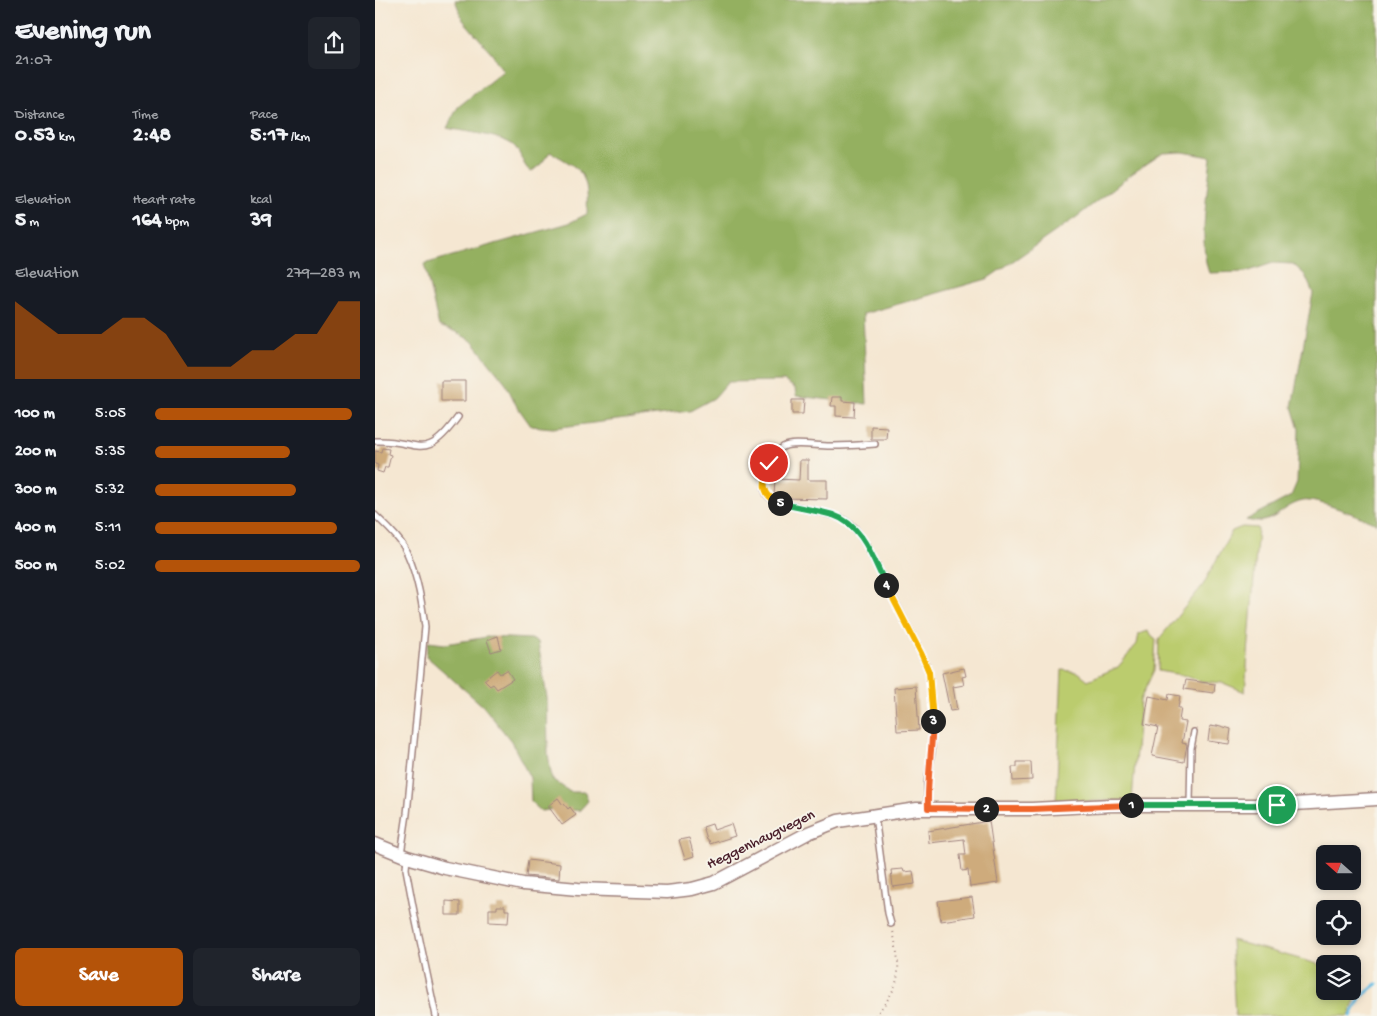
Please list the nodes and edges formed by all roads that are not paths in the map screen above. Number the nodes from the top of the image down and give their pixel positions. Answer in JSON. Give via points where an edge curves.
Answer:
{"nodes":[{"id":1,"x":458,"y":418,"type":"dead end"},
{"id":2,"x":375,"y":441,"type":"edge"},
{"id":3,"x":875,"y":444,"type":"dead end"},
{"id":4,"x":375,"y":515,"type":"edge"},
{"id":5,"x":1194,"y":732,"type":"dead end"},
{"id":6,"x":1377,"y":799,"type":"edge"},
{"id":7,"x":1190,"y":805,"type":"junction"},
{"id":8,"x":928,"y":808,"type":"junction"},
{"id":9,"x":875,"y":815,"type":"junction"},
{"id":10,"x":375,"y":844,"type":"edge"},
{"id":11,"x":404,"y":856,"type":"junction"},
{"id":12,"x":891,"y":924,"type":"road end"},
{"id":13,"x":436,"y":1016,"type":"edge"}],
"edges":[{"from":1,"to":2,"type":"lane","via":[[430,446]]},
{"from":3,"to":8,"type":"lane","via":[[798,444],[783,447],[769,463],[765,490],[770,499],[777,502],[843,519],[854,527],[867,546],[929,672],[933,721]]},
{"from":4,"to":11,"type":"lane","via":[[403,546],[423,606],[425,627]]},
{"from":5,"to":7,"type":"lane"},
{"from":6,"to":7,"type":"street","name":"Heggenhaugvegen","via":[[1277,805]]},
{"from":7,"to":8,"type":"street","name":"Heggenhaugvegen"},
{"from":8,"to":9,"type":"street","name":"Heggenhaugvegen"},
{"from":9,"to":11,"type":"street","name":"Heggenhaugvegen","via":[[838,821],[819,828],[715,883],[679,891],[626,892],[523,884]]},
{"from":9,"to":12,"type":"lane"},
{"from":10,"to":11,"type":"street","name":"Heggenhaugvegen"},
{"from":11,"to":13,"type":"lane"}]}
